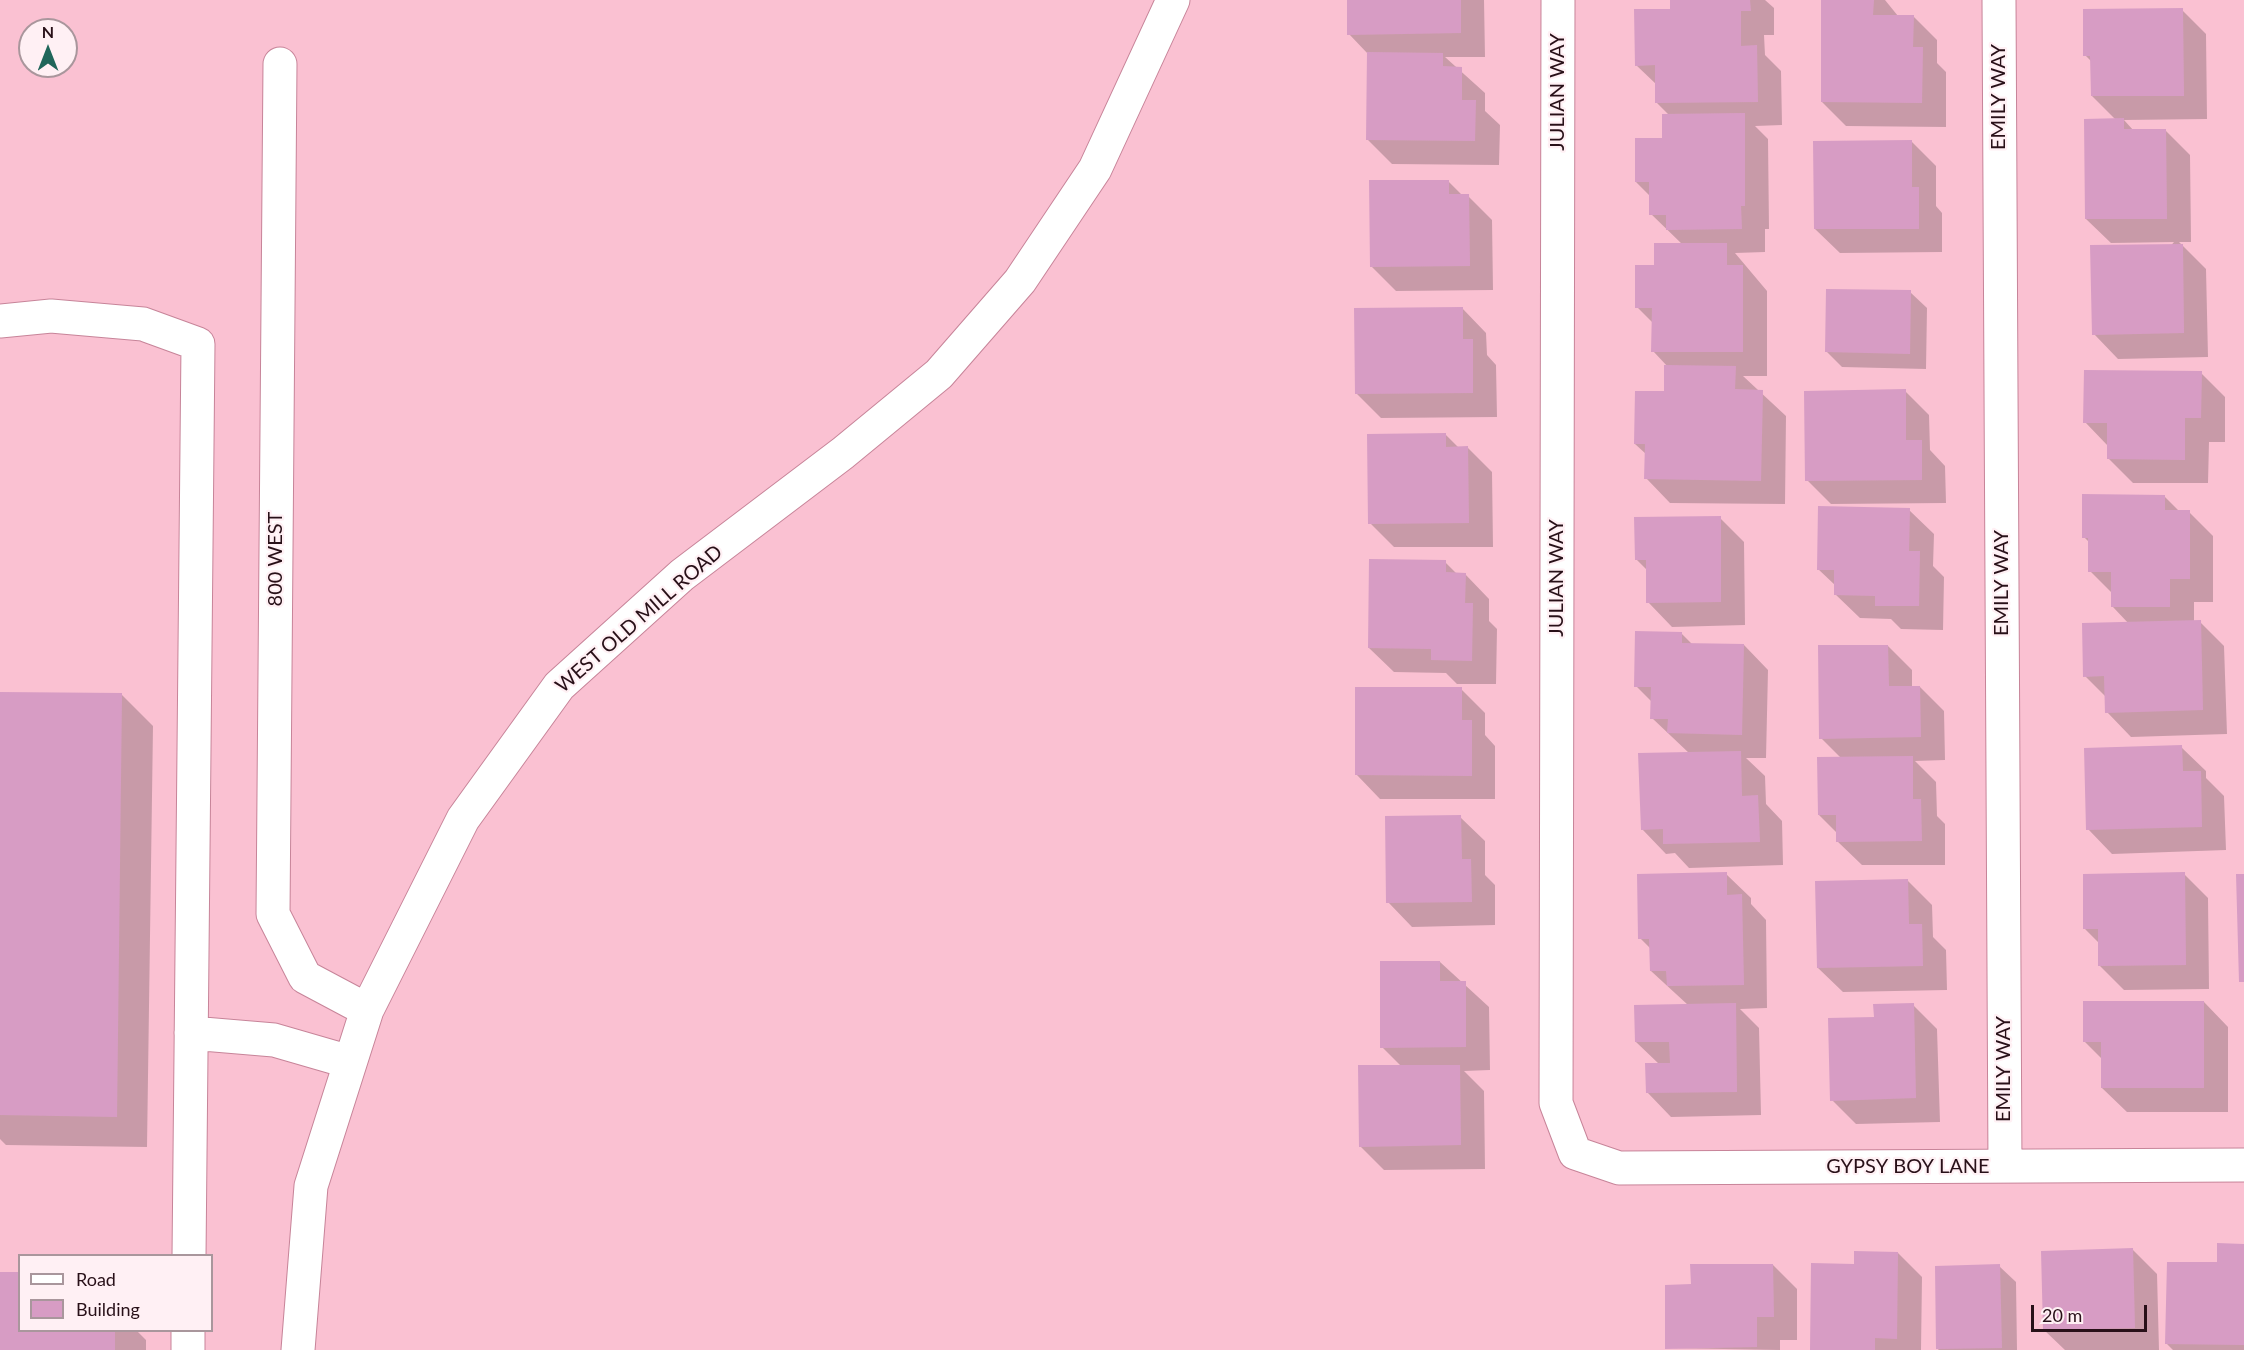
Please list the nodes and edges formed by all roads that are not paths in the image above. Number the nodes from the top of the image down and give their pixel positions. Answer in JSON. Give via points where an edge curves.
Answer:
{"nodes":[{"id":1,"x":1173,"y":0,"type":"edge"},
{"id":2,"x":1558,"y":0,"type":"edge"},
{"id":3,"x":1999,"y":0,"type":"edge"},
{"id":4,"x":280,"y":64,"type":"dead end"},
{"id":5,"x":0,"y":321,"type":"edge"},
{"id":6,"x":367,"y":1010,"type":"junction"},
{"id":7,"x":191,"y":1033,"type":"junction"},
{"id":8,"x":350,"y":1062,"type":"junction"},
{"id":9,"x":1575,"y":1153,"type":"joint"},
{"id":10,"x":2244,"y":1166,"type":"edge"},
{"id":11,"x":2005,"y":1167,"type":"junction"},
{"id":12,"x":189,"y":1254,"type":"edge"},
{"id":13,"x":188,"y":1332,"type":"edge"},
{"id":14,"x":188,"y":1350,"type":"edge"},
{"id":15,"x":298,"y":1350,"type":"edge"}],
"edges":[{"from":1,"to":6,"type":"street","name":"WEST OLD MILL ROAD","via":[[1095,169],[1020,281],[939,374],[682,576],[559,686],[463,819]]},
{"from":2,"to":9,"type":"street","name":"JULIAN WAY","via":[[1556,1103]]},
{"from":3,"to":11,"type":"street","name":"EMILY WAY"},
{"from":4,"to":6,"type":"street","name":"800 WEST","via":[[273,914],[305,976]]},
{"from":5,"to":7,"type":"street","via":[[51,316],[143,324],[198,344]]},
{"from":6,"to":8,"type":"street","name":"WEST OLD MILL ROAD"},
{"from":7,"to":8,"type":"street","via":[[274,1041]]},
{"from":7,"to":12,"type":"street"},
{"from":8,"to":15,"type":"street","name":"WEST OLD MILL ROAD","via":[[311,1186]]},
{"from":9,"to":11,"type":"street","name":"GYPSY BOY LANE","via":[[1619,1168]]},
{"from":10,"to":11,"type":"street","name":"GYPSY BOY LANE"},
{"from":13,"to":14,"type":"street"}]}
